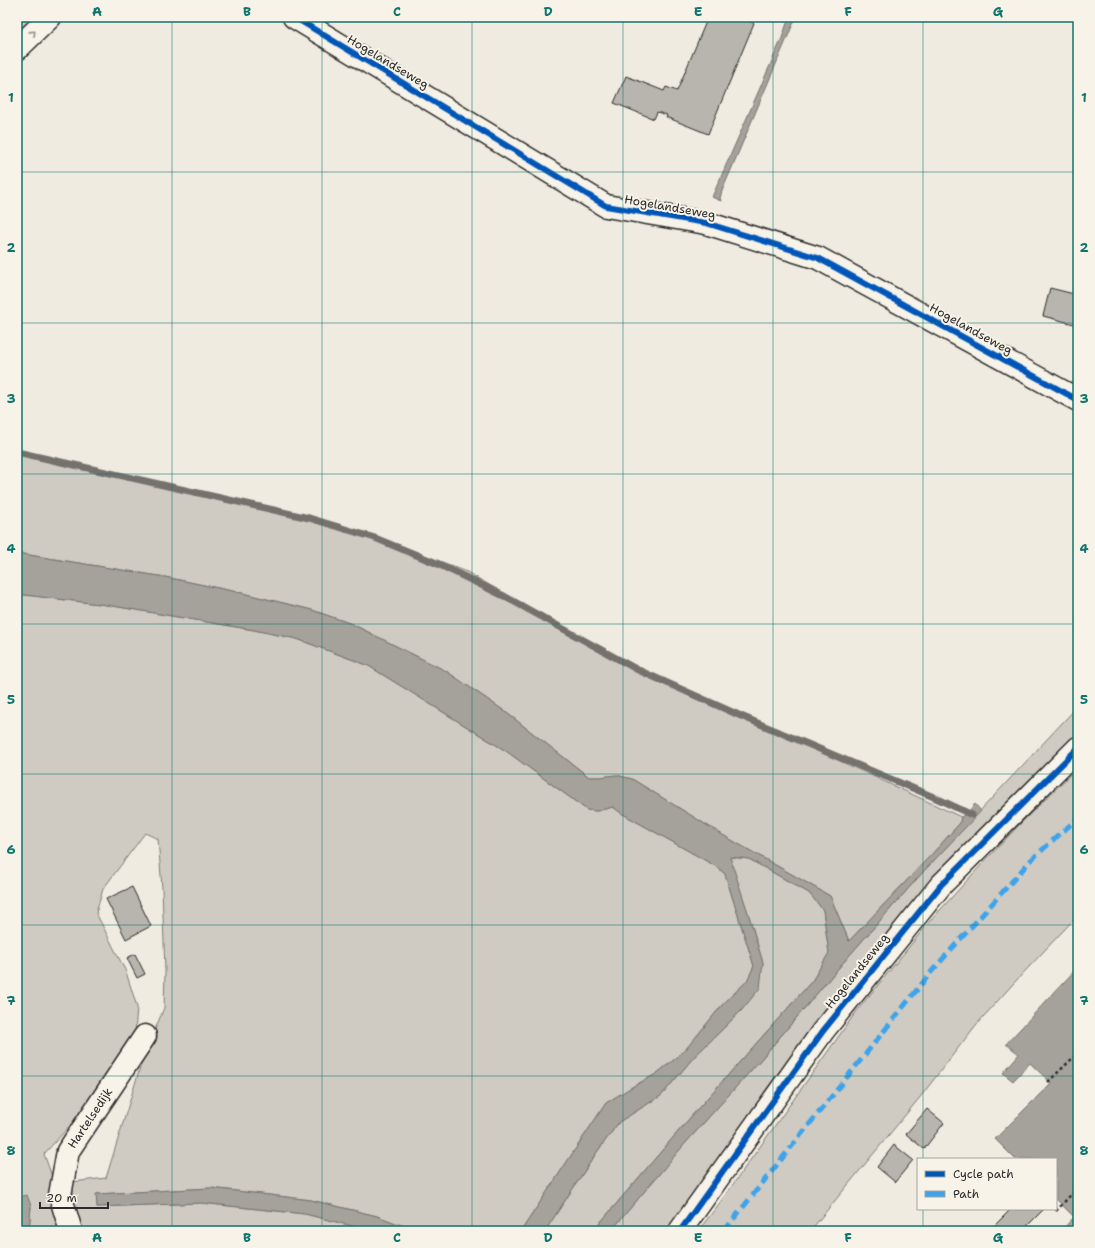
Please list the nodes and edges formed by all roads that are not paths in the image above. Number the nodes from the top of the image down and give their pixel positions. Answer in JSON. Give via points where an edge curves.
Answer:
{"nodes":[{"id":1,"x":50,"y":17,"type":"edge"},
{"id":2,"x":294,"y":17,"type":"edge"},
{"id":3,"x":17,"y":49,"type":"edge"},
{"id":4,"x":1078,"y":400,"type":"edge"},
{"id":5,"x":1078,"y":748,"type":"edge"},
{"id":6,"x":145,"y":1036,"type":"dead end"},
{"id":7,"x":71,"y":1231,"type":"edge"},
{"id":8,"x":680,"y":1231,"type":"edge"}],
"edges":[{"from":3,"to":1,"type":"street","one_way":true},
{"from":2,"to":4,"type":"street","name":"Hogelandseweg","via":[[606,206],[706,222],[818,258]]},
{"from":5,"to":8,"type":"street","name":"Hogelandseweg","via":[[941,885],[823,1031]]},
{"from":6,"to":7,"type":"street","name":"Hartelsedijk","via":[[68,1151],[60,1195]]}]}
